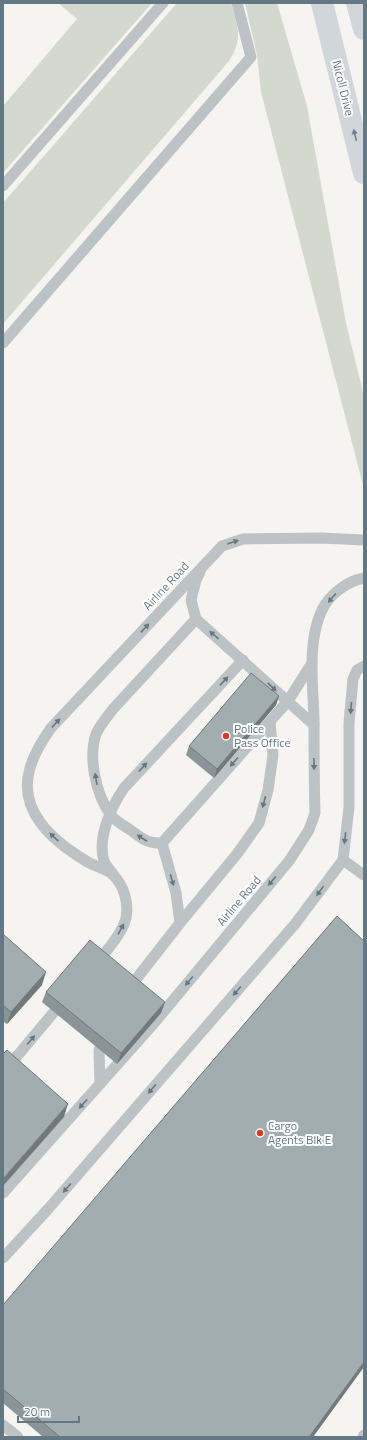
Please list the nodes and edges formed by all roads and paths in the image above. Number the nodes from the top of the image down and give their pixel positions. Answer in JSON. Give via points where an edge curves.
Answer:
{"nodes":[{"id":1,"x":163,"y":3,"type":"edge"},
{"id":2,"x":237,"y":3,"type":"edge"},
{"id":3,"x":322,"y":3,"type":"edge"},
{"id":4,"x":357,"y":3,"type":"edge"},
{"id":5,"x":364,"y":29,"type":"edge"},
{"id":6,"x":364,"y":173,"type":"edge"},
{"id":7,"x":3,"y":186,"type":"edge"},
{"id":8,"x":3,"y":343,"type":"edge"},
{"id":9,"x":364,"y":540,"type":"edge"},
{"id":10,"x":203,"y":566,"type":"junction"},
{"id":11,"x":364,"y":578,"type":"edge"},
{"id":12,"x":196,"y":619,"type":"junction"},
{"id":13,"x":243,"y":660,"type":"junction"},
{"id":14,"x":312,"y":663,"type":"junction"},
{"id":15,"x":364,"y":666,"type":"edge"},
{"id":16,"x":288,"y":701,"type":"junction"},
{"id":17,"x":270,"y":722,"type":"junction"},
{"id":18,"x":314,"y":725,"type":"junction"},
{"id":19,"x":110,"y":815,"type":"junction"},
{"id":20,"x":162,"y":843,"type":"junction"},
{"id":21,"x":343,"y":860,"type":"junction"},
{"id":22,"x":113,"y":875,"type":"junction"},
{"id":23,"x":364,"y":875,"type":"edge"},
{"id":24,"x":180,"y":923,"type":"junction"},
{"id":25,"x":99,"y":961,"type":"edge"},
{"id":26,"x":130,"y":986,"type":"edge"},
{"id":27,"x":54,"y":1012,"type":"edge"},
{"id":28,"x":99,"y":1050,"type":"edge"},
{"id":29,"x":8,"y":1067,"type":"edge"},
{"id":30,"x":100,"y":1084,"type":"junction"},
{"id":31,"x":3,"y":1193,"type":"edge"},
{"id":32,"x":3,"y":1258,"type":"edge"},
{"id":33,"x":3,"y":1425,"type":"edge"},
{"id":34,"x":18,"y":1437,"type":"edge"}],
"edges":[{"from":1,"to":7,"type":"lane"},
{"from":2,"to":8,"type":"lane","via":[[251,57]]},
{"from":6,"to":3,"type":"main road","name":"Nicoll Drive","one_way":true},
{"from":4,"to":5,"type":"main road"},
{"from":10,"to":9,"type":"lane","name":"Airline Road","one_way":true,"via":[[222,546],[243,539]]},
{"from":10,"to":12,"type":"lane","via":[[191,600]]},
{"from":22,"to":10,"type":"lane","name":"Airline Road","one_way":true,"via":[[87,862],[41,825],[26,789],[30,768],[51,728]]},
{"from":11,"to":14,"type":"lane","name":"Airline Road","one_way":true,"via":[[348,584],[332,596],[322,610],[315,632]]},
{"from":13,"to":12,"type":"lane","one_way":true},
{"from":19,"to":12,"type":"lane","one_way":true,"via":[[97,787],[93,752],[96,735],[113,709]]},
{"from":13,"to":16,"type":"lane","one_way":true},
{"from":19,"to":13,"type":"lane","one_way":true,"via":[[124,788]]},
{"from":14,"to":16,"type":"lane"},
{"from":14,"to":18,"type":"lane","name":"Airline Road"},
{"from":15,"to":21,"type":"lane","one_way":true,"via":[[357,670],[353,679],[349,723],[349,807]]},
{"from":16,"to":17,"type":"lane"},
{"from":16,"to":18,"type":"lane"},
{"from":17,"to":20,"type":"lane","one_way":true},
{"from":17,"to":24,"type":"lane","one_way":true,"via":[[272,755],[268,790],[259,823]]},
{"from":18,"to":30,"type":"lane","name":"Airline Road","one_way":true,"via":[[315,813],[309,830],[289,861]]},
{"from":20,"to":19,"type":"lane","one_way":true,"via":[[151,843],[141,838]]},
{"from":19,"to":22,"type":"lane","via":[[102,848],[105,862]]},
{"from":20,"to":24,"type":"lane","one_way":true,"via":[[176,893]]},
{"from":21,"to":23,"type":"lane"},
{"from":21,"to":32,"type":"lane","one_way":true,"via":[[295,924]]},
{"from":25,"to":22,"type":"lane","one_way":true,"via":[[119,933],[126,917],[127,901]]},
{"from":24,"to":26,"type":"lane"},
{"from":29,"to":27,"type":"lane","one_way":true},
{"from":28,"to":30,"type":"lane"},
{"from":30,"to":31,"type":"lane","name":"Airline Road","one_way":true},
{"from":33,"to":34,"type":"lane"}]}
